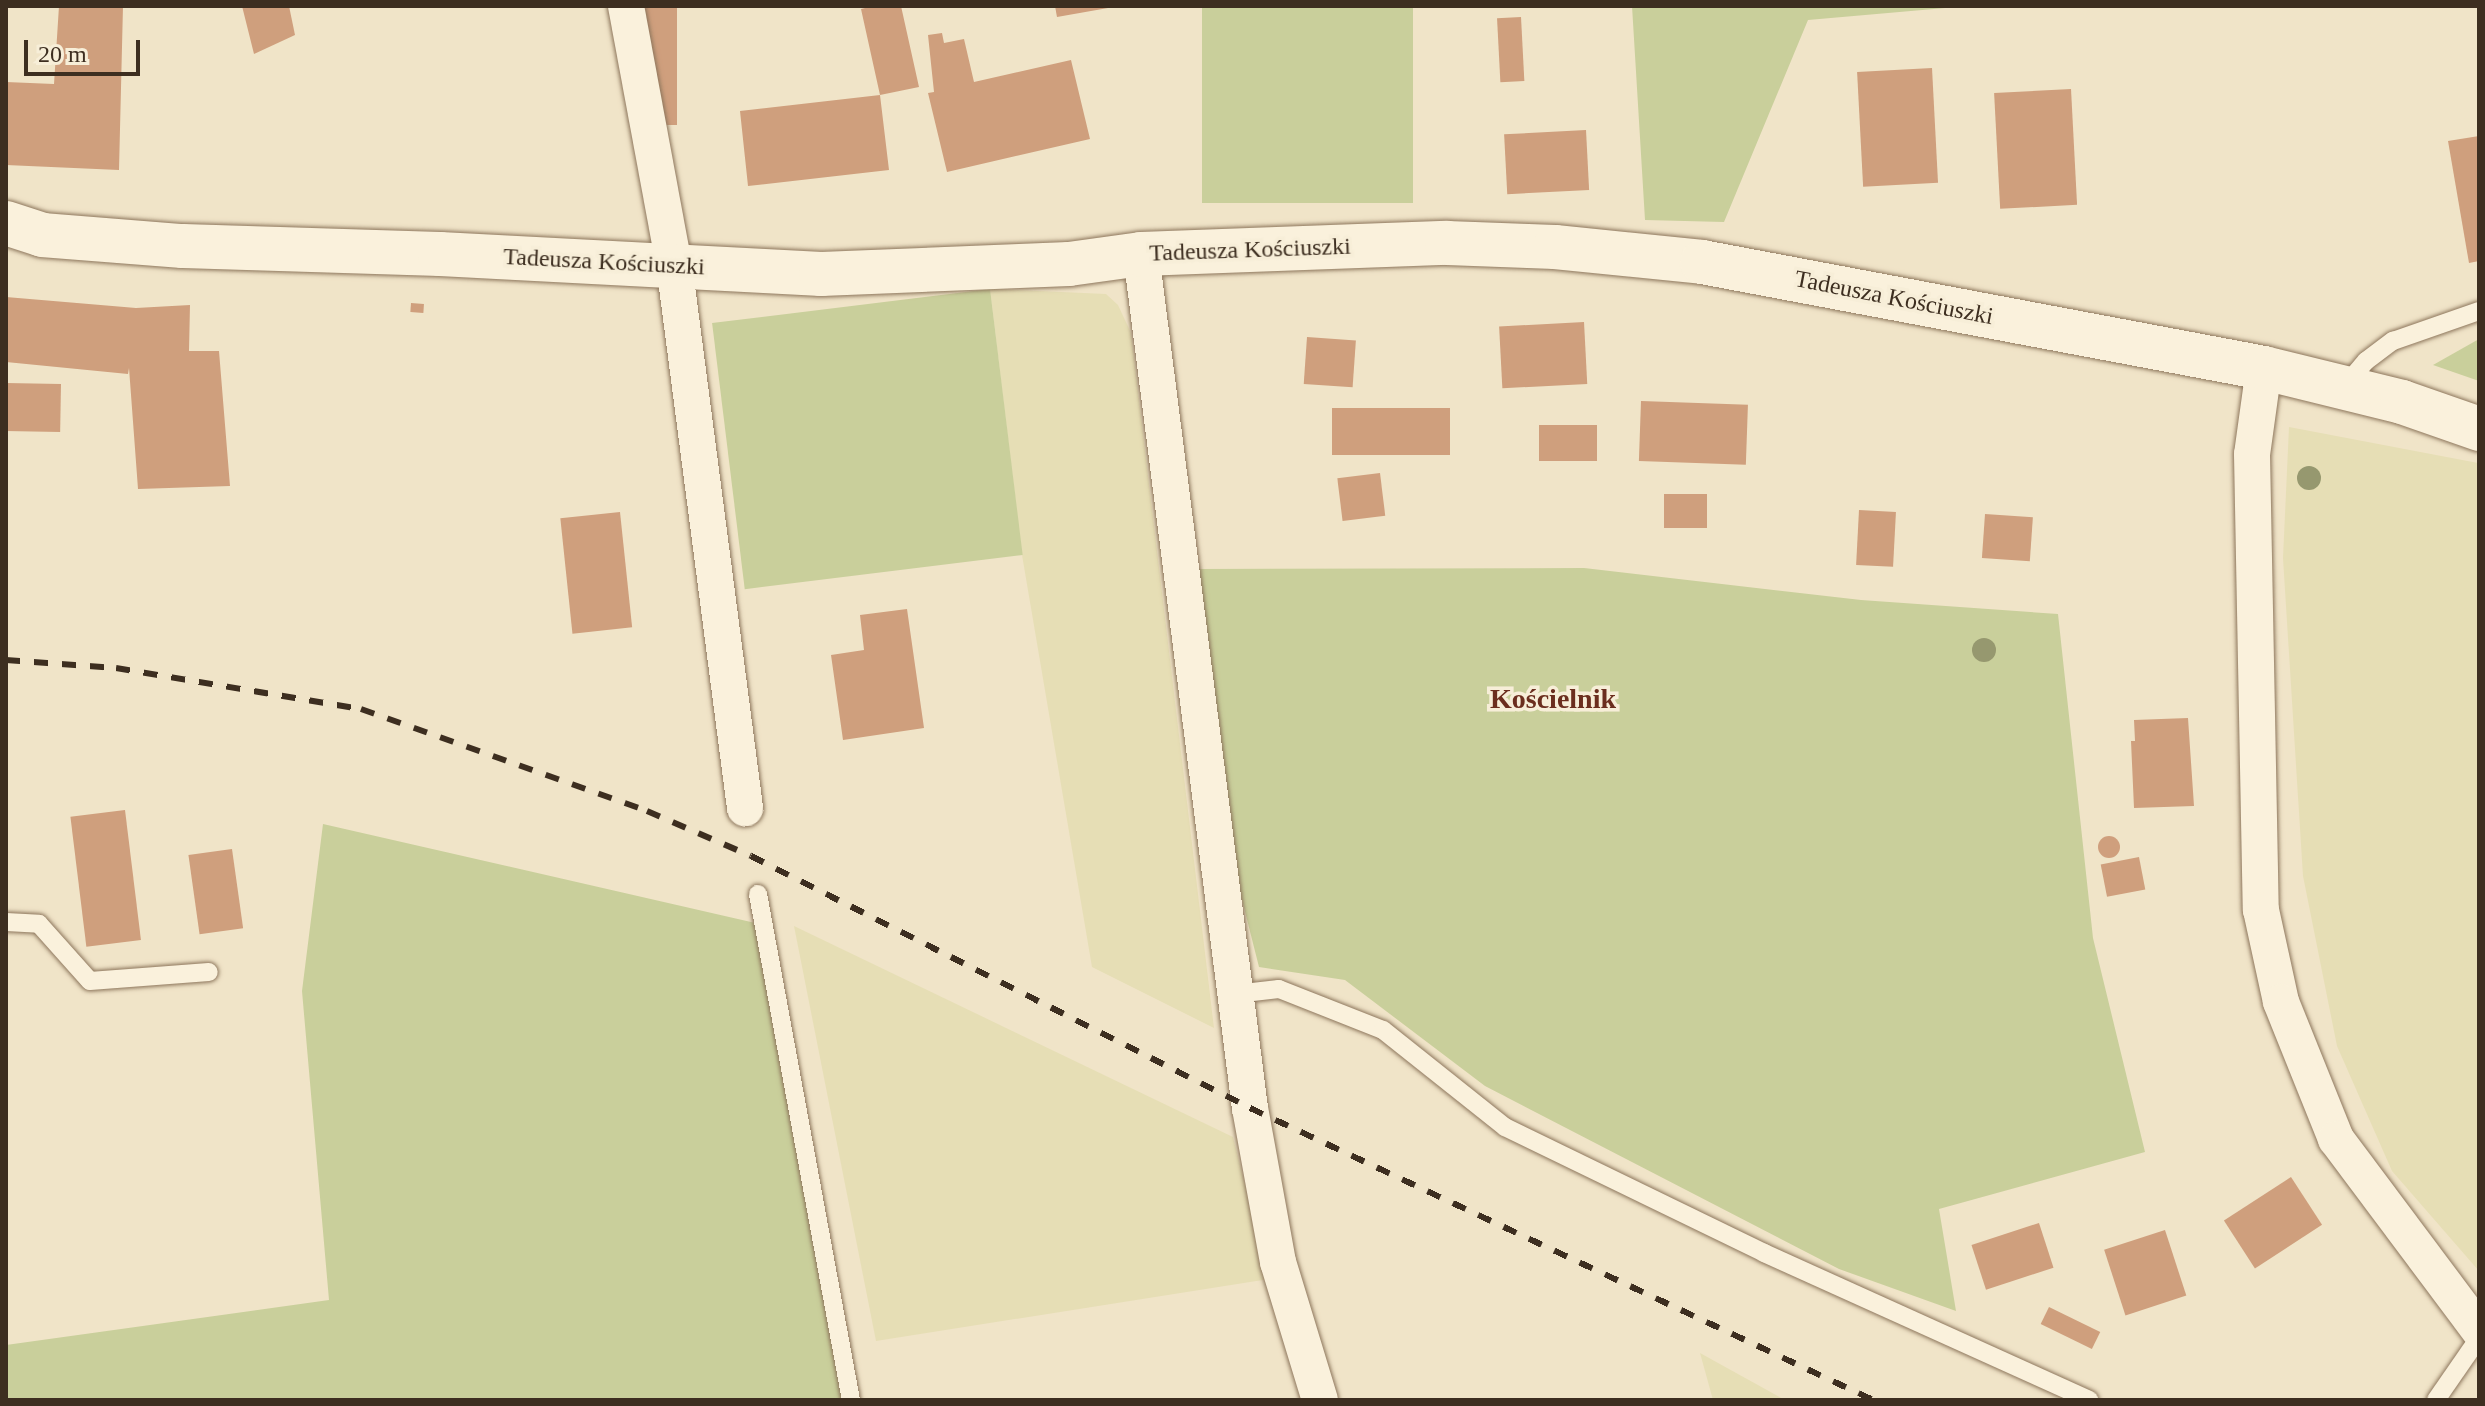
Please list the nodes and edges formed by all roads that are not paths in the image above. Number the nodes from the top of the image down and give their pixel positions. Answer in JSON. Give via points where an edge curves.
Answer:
{"nodes":[{"id":1,"x":626,"y":6,"type":"edge"},
{"id":2,"x":6,"y":223,"type":"edge"},
{"id":3,"x":1141,"y":254,"type":"junction"},
{"id":4,"x":674,"y":264,"type":"junction"},
{"id":5,"x":2479,"y":311,"type":"edge"},
{"id":6,"x":2264,"y":368,"type":"junction"},
{"id":7,"x":2344,"y":387,"type":"junction"},
{"id":8,"x":2479,"y":429,"type":"edge"},
{"id":9,"x":745,"y":808,"type":"dead end"},
{"id":10,"x":758,"y":894,"type":"dead end"},
{"id":11,"x":6,"y":922,"type":"edge"},
{"id":12,"x":209,"y":972,"type":"dead end"},
{"id":13,"x":1235,"y":994,"type":"junction"},
{"id":14,"x":2479,"y":1330,"type":"edge"},
{"id":15,"x":2479,"y":1338,"type":"edge"},
{"id":16,"x":851,"y":1400,"type":"edge"},
{"id":17,"x":1320,"y":1400,"type":"edge"},
{"id":18,"x":2089,"y":1400,"type":"edge"},
{"id":19,"x":2436,"y":1400,"type":"edge"}],
"edges":[{"from":1,"to":4,"type":"street"},
{"from":2,"to":4,"type":"main road","name":"Tadeusza Kościuszki","via":[[42,235],[183,246]]},
{"from":3,"to":4,"type":"main road","name":"Tadeusza Kościuszki","via":[[1069,264],[821,274]]},
{"from":3,"to":6,"type":"main road","name":"Tadeusza Kościuszki","via":[[1447,243],[1555,247],[1702,262]]},
{"from":3,"to":13,"type":"street"},
{"from":4,"to":9,"type":"street"},
{"from":5,"to":7,"type":"lane","via":[[2393,341]]},
{"from":6,"to":7,"type":"main road","name":"Tadeusza Kościuszki"},
{"from":6,"to":14,"type":"street","via":[[2252,454],[2255,671],[2261,910],[2278,987],[2336,1139]]},
{"from":7,"to":8,"type":"main road","name":"Tadeusza Kościuszki"},
{"from":10,"to":16,"type":"lane"},
{"from":11,"to":12,"type":"lane","via":[[39,924],[90,981]]},
{"from":13,"to":17,"type":"street","via":[[1278,1262]]},
{"from":13,"to":18,"type":"lane","via":[[1279,989],[1383,1030],[1505,1127],[1764,1253]]},
{"from":15,"to":19,"type":"lane"}]}
